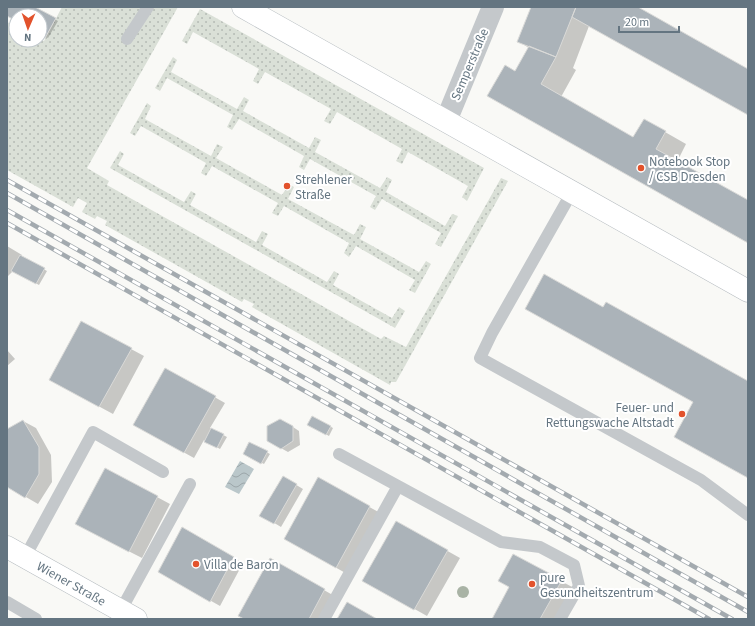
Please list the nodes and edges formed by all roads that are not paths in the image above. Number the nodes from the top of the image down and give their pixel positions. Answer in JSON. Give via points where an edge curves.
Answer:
{"nodes":[{"id":1,"x":148,"y":7,"type":"edge"},
{"id":2,"x":243,"y":7,"type":"edge"},
{"id":3,"x":493,"y":7,"type":"edge"},
{"id":4,"x":127,"y":39,"type":"dead end"},
{"id":5,"x":446,"y":121,"type":"junction"},
{"id":6,"x":572,"y":192,"type":"junction"},
{"id":7,"x":748,"y":291,"type":"edge"},
{"id":8,"x":339,"y":454,"type":"dead end"},
{"id":9,"x":163,"y":472,"type":"dead end"},
{"id":10,"x":190,"y":484,"type":"dead end"},
{"id":11,"x":398,"y":486,"type":"junction"},
{"id":12,"x":748,"y":515,"type":"edge"},
{"id":13,"x":16,"y":552,"type":"edge"},
{"id":14,"x":7,"y":602,"type":"edge"},
{"id":15,"x":126,"y":615,"type":"edge"},
{"id":16,"x":36,"y":619,"type":"edge"},
{"id":17,"x":324,"y":619,"type":"edge"},
{"id":18,"x":560,"y":619,"type":"edge"}],
"edges":[{"from":1,"to":4,"type":"lane"},
{"from":2,"to":5,"type":"main road"},
{"from":3,"to":5,"type":"street","name":"Semperstraße"},
{"from":5,"to":6,"type":"main road"},
{"from":6,"to":7,"type":"main road"},
{"from":6,"to":12,"type":"lane","via":[[480,358],[701,480]]},
{"from":8,"to":11,"type":"lane"},
{"from":9,"to":13,"type":"lane","via":[[93,432]]},
{"from":10,"to":15,"type":"lane"},
{"from":11,"to":17,"type":"lane"},
{"from":11,"to":18,"type":"lane","via":[[501,542],[540,547],[574,565],[579,586]]},
{"from":13,"to":15,"type":"main road","name":"Wiener Straße"},
{"from":14,"to":16,"type":"lane"}]}
